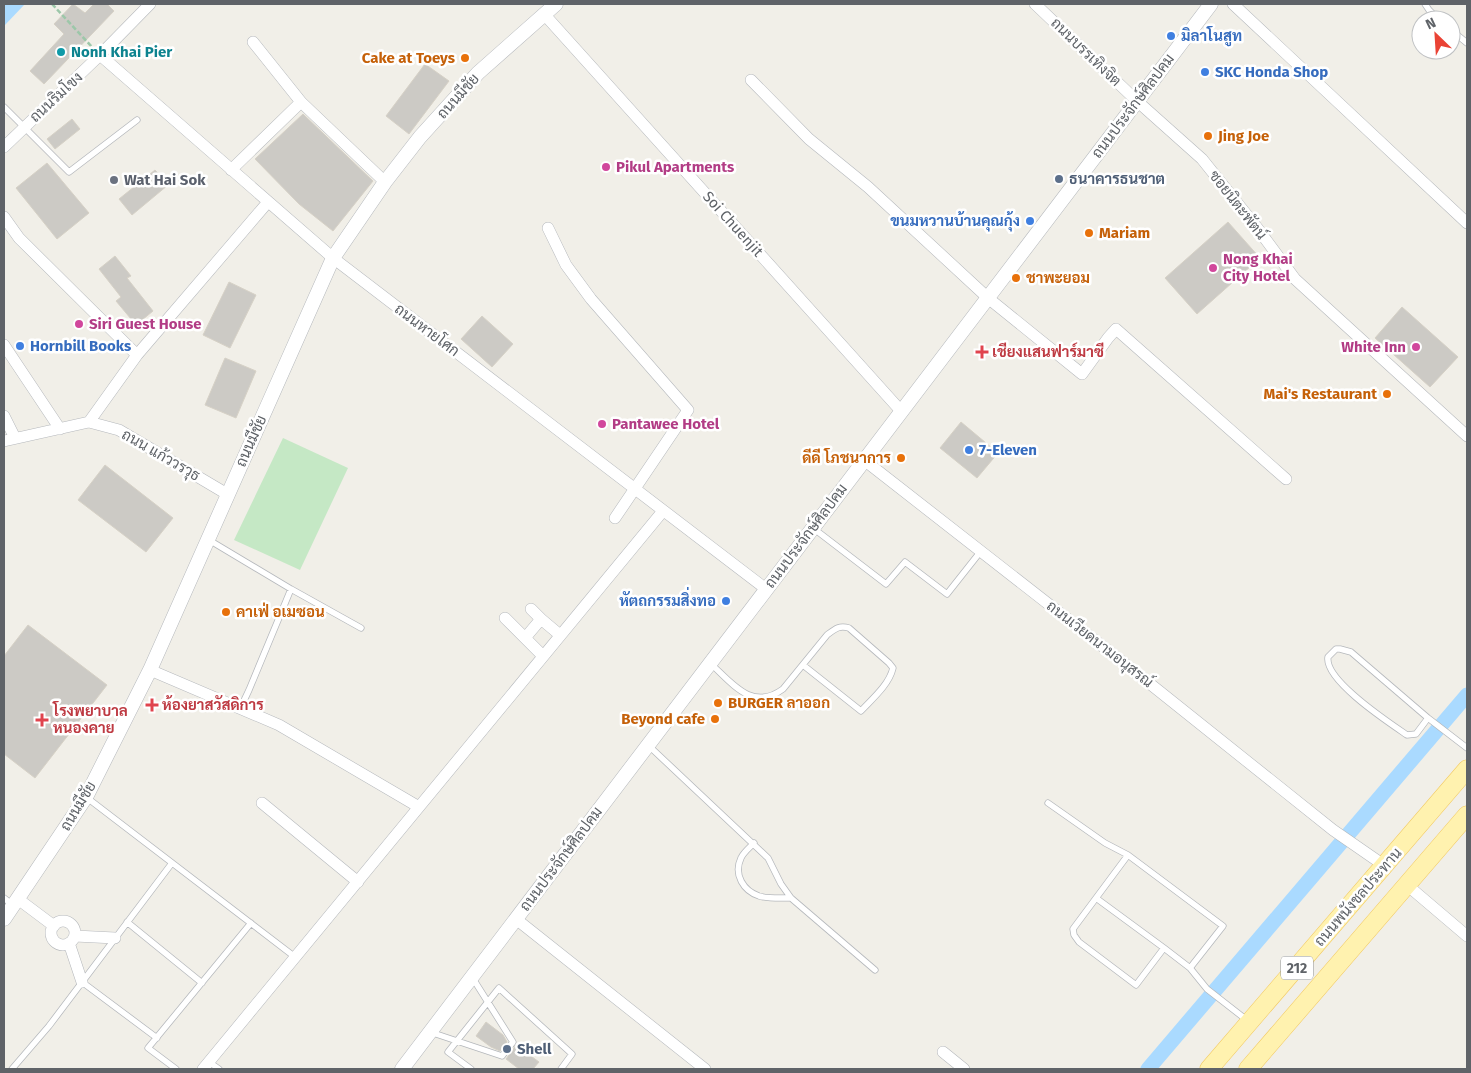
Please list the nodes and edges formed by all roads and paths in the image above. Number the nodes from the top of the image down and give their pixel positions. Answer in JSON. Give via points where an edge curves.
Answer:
{"nodes":[{"id":1,"x":52,"y":4,"type":"edge"},
{"id":2,"x":150,"y":4,"type":"edge"},
{"id":3,"x":556,"y":4,"type":"edge"},
{"id":4,"x":1035,"y":4,"type":"edge"},
{"id":5,"x":1211,"y":4,"type":"edge"},
{"id":6,"x":1233,"y":4,"type":"edge"},
{"id":7,"x":544,"y":14,"type":"junction"},
{"id":8,"x":253,"y":42,"type":"dead end"},
{"id":9,"x":100,"y":55,"type":"junction"},
{"id":10,"x":751,"y":80,"type":"dead end"},
{"id":11,"x":1137,"y":101,"type":"junction"},
{"id":12,"x":301,"y":102,"type":"junction"},
{"id":13,"x":4,"y":107,"type":"edge"},
{"id":14,"x":137,"y":120,"type":"dead end"},
{"id":15,"x":24,"y":128,"type":"junction"},
{"id":16,"x":4,"y":147,"type":"edge"},
{"id":17,"x":231,"y":170,"type":"junction"},
{"id":18,"x":385,"y":182,"type":"junction"},
{"id":19,"x":268,"y":202,"type":"junction"},
{"id":20,"x":4,"y":218,"type":"edge"},
{"id":21,"x":1467,"y":223,"type":"edge"},
{"id":22,"x":548,"y":228,"type":"dead end"},
{"id":23,"x":333,"y":258,"type":"junction"},
{"id":24,"x":988,"y":298,"type":"junction"},
{"id":25,"x":4,"y":345,"type":"edge"},
{"id":26,"x":137,"y":355,"type":"junction"},
{"id":27,"x":901,"y":411,"type":"junction"},
{"id":28,"x":4,"y":416,"type":"edge"},
{"id":29,"x":89,"y":422,"type":"junction"},
{"id":30,"x":60,"y":429,"type":"junction"},
{"id":31,"x":1467,"y":436,"type":"edge"},
{"id":32,"x":10,"y":439,"type":"edge"},
{"id":33,"x":864,"y":460,"type":"junction"},
{"id":34,"x":1286,"y":480,"type":"dead end"},
{"id":35,"x":635,"y":490,"type":"junction"},
{"id":36,"x":228,"y":494,"type":"junction"},
{"id":37,"x":663,"y":511,"type":"junction"},
{"id":38,"x":615,"y":518,"type":"dead end"},
{"id":39,"x":813,"y":528,"type":"junction"},
{"id":40,"x":207,"y":539,"type":"junction"},
{"id":41,"x":981,"y":551,"type":"junction"},
{"id":42,"x":291,"y":589,"type":"junction"},
{"id":43,"x":766,"y":589,"type":"junction"},
{"id":44,"x":531,"y":609,"type":"dead end"},
{"id":45,"x":505,"y":618,"type":"dead end"},
{"id":46,"x":541,"y":619,"type":"junction"},
{"id":47,"x":361,"y":628,"type":"dead end"},
{"id":48,"x":560,"y":635,"type":"junction"},
{"id":49,"x":525,"y":638,"type":"junction"},
{"id":50,"x":543,"y":656,"type":"junction"},
{"id":51,"x":710,"y":663,"type":"junction"},
{"id":52,"x":803,"y":666,"type":"junction"},
{"id":53,"x":150,"y":670,"type":"junction"},
{"id":54,"x":240,"y":709,"type":"junction"},
{"id":55,"x":1428,"y":718,"type":"junction"},
{"id":56,"x":648,"y":744,"type":"junction"},
{"id":57,"x":1467,"y":748,"type":"edge"},
{"id":58,"x":1467,"y":770,"type":"edge"},
{"id":59,"x":86,"y":797,"type":"junction"},
{"id":60,"x":262,"y":803,"type":"dead end"},
{"id":61,"x":1048,"y":803,"type":"dead end"},
{"id":62,"x":419,"y":807,"type":"junction"},
{"id":63,"x":1467,"y":815,"type":"edge"},
{"id":64,"x":754,"y":843,"type":"junction"},
{"id":65,"x":1128,"y":855,"type":"junction"},
{"id":66,"x":172,"y":863,"type":"junction"},
{"id":67,"x":1385,"y":866,"type":"junction"},
{"id":68,"x":358,"y":882,"type":"junction"},
{"id":69,"x":1407,"y":885,"type":"junction"},
{"id":70,"x":791,"y":898,"type":"junction"},
{"id":71,"x":1096,"y":898,"type":"junction"},
{"id":72,"x":12,"y":901,"type":"edge"},
{"id":73,"x":4,"y":919,"type":"edge"},
{"id":74,"x":516,"y":919,"type":"junction"},
{"id":75,"x":127,"y":922,"type":"junction"},
{"id":76,"x":251,"y":923,"type":"junction"},
{"id":77,"x":54,"y":926,"type":"junction"},
{"id":78,"x":1467,"y":936,"type":"edge"},
{"id":79,"x":115,"y":938,"type":"junction"},
{"id":80,"x":72,"y":940,"type":"junction"},
{"id":81,"x":1164,"y":948,"type":"junction"},
{"id":82,"x":295,"y":957,"type":"junction"},
{"id":83,"x":1190,"y":968,"type":"junction"},
{"id":84,"x":875,"y":970,"type":"dead end"},
{"id":85,"x":472,"y":977,"type":"junction"},
{"id":86,"x":82,"y":982,"type":"junction"},
{"id":87,"x":202,"y":983,"type":"junction"},
{"id":88,"x":488,"y":1001,"type":"junction"},
{"id":89,"x":1250,"y":1023,"type":"junction"},
{"id":90,"x":430,"y":1032,"type":"junction"},
{"id":91,"x":157,"y":1038,"type":"junction"},
{"id":92,"x":456,"y":1041,"type":"junction"},
{"id":93,"x":943,"y":1052,"type":"dead end"},
{"id":94,"x":206,"y":1066,"type":"edge"},
{"id":95,"x":12,"y":1069,"type":"edge"},
{"id":96,"x":176,"y":1069,"type":"edge"},
{"id":97,"x":219,"y":1069,"type":"edge"},
{"id":98,"x":402,"y":1069,"type":"edge"},
{"id":99,"x":471,"y":1069,"type":"edge"},
{"id":100,"x":561,"y":1069,"type":"edge"},
{"id":101,"x":705,"y":1069,"type":"edge"},
{"id":102,"x":964,"y":1069,"type":"edge"},
{"id":103,"x":1210,"y":1069,"type":"edge"},
{"id":104,"x":1248,"y":1069,"type":"edge"}],
"edges":[{"from":1,"to":9,"type":"path"},
{"from":2,"to":9,"type":"street","name":"ถนนริมโขง"},
{"from":3,"to":7,"type":"street","name":"ถนนมีชัย"},
{"from":4,"to":11,"type":"street","name":"ถนนบรรเทิงจิต"},
{"from":5,"to":11,"type":"street","name":"ถนนประจักษ์ศิลปคม"},
{"from":6,"to":21,"type":"street"},
{"from":7,"to":18,"type":"street","name":"ถนนมีชัย","via":[[478,74],[420,137]]},
{"from":7,"to":27,"type":"street","name":"Soi Chuenjit"},
{"from":8,"to":12,"type":"street"},
{"from":9,"to":15,"type":"street","name":"ถนนริมโขง"},
{"from":9,"to":17,"type":"street","name":"ถนนหายโศก"},
{"from":10,"to":24,"type":"street","via":[[809,139],[868,187]]},
{"from":11,"to":24,"type":"street","name":"ถนนประจักษ์ศิลปคม"},
{"from":11,"to":31,"type":"street","name":"ซอยนิตะพัตน์","via":[[1202,159],[1295,279]]},
{"from":12,"to":17,"type":"street"},
{"from":12,"to":18,"type":"street"},
{"from":13,"to":15,"type":"lane"},
{"from":14,"to":15,"type":"lane","via":[[69,172]]},
{"from":15,"to":16,"type":"street","name":"ถนนริมโขง"},
{"from":17,"to":19,"type":"street","name":"ถนนหายโศก"},
{"from":18,"to":23,"type":"street","name":"ถนนมีชัย"},
{"from":19,"to":23,"type":"street","name":"ถนนหายโศก"},
{"from":19,"to":26,"type":"street"},
{"from":20,"to":26,"type":"street","via":[[19,238]]},
{"from":22,"to":35,"type":"street","via":[[566,265],[591,299],[688,410]]},
{"from":23,"to":35,"type":"street","name":"ถนนหายโศก"},
{"from":23,"to":36,"type":"street","name":"ถนนมีชัย"},
{"from":24,"to":27,"type":"street","name":"ถนนประจักษ์ศิลปคม"},
{"from":24,"to":34,"type":"street","via":[[1082,374],[1116,329]]},
{"from":25,"to":30,"type":"street"},
{"from":26,"to":29,"type":"street"},
{"from":27,"to":33,"type":"street","name":"ถนนประจักษ์ศิลปคม"},
{"from":28,"to":32,"type":"street"},
{"from":29,"to":30,"type":"street","name":"ถนน แก้ววรวุธ"},
{"from":29,"to":36,"type":"street","name":"ถนน แก้ววรวุธ","via":[[119,430]]},
{"from":30,"to":32,"type":"street","name":"ถนน แก้ววรวุธ"},
{"from":33,"to":39,"type":"street","name":"ถนนประจักษ์ศิลปคม"},
{"from":33,"to":41,"type":"street","name":"ถนนเวียดนามอนุสรณ์"},
{"from":35,"to":37,"type":"street","name":"ถนนหายโศก"},
{"from":35,"to":38,"type":"street"},
{"from":36,"to":40,"type":"street","name":"ถนนมีชัย"},
{"from":37,"to":43,"type":"street","name":"ถนนหายโศก"},
{"from":37,"to":48,"type":"street"},
{"from":39,"to":41,"type":"lane","via":[[886,584],[905,562],[947,594]]},
{"from":39,"to":43,"type":"street","name":"ถนนประจักษ์ศิลปคม"},
{"from":40,"to":42,"type":"lane"},
{"from":40,"to":53,"type":"street","name":"ถนนมีชัย"},
{"from":41,"to":67,"type":"street","name":"ถนนเวียดนามอนุสรณ์","via":[[1333,830]]},
{"from":42,"to":47,"type":"lane"},
{"from":42,"to":54,"type":"lane"},
{"from":43,"to":51,"type":"street","name":"ถนนประจักษ์ศิลปคม"},
{"from":44,"to":46,"type":"street"},
{"from":45,"to":49,"type":"street"},
{"from":46,"to":48,"type":"street"},
{"from":46,"to":49,"type":"street"},
{"from":48,"to":50,"type":"street"},
{"from":49,"to":50,"type":"street"},
{"from":50,"to":62,"type":"street"},
{"from":51,"to":52,"type":"lane","via":[[744,693],[756,698],[775,695]]},
{"from":51,"to":56,"type":"street","name":"ถนนประจักษ์ศิลปคม"},
{"from":52,"to":52,"type":"lane","via":[[827,635],[843,626],[893,668],[887,682],[861,711]]},
{"from":53,"to":54,"type":"street"},
{"from":53,"to":59,"type":"street","name":"ถนนมีชัย"},
{"from":54,"to":62,"type":"street","via":[[279,725]]},
{"from":55,"to":55,"type":"lane","via":[[1351,652],[1340,649],[1328,657],[1328,666],[1343,687],[1407,735],[1416,734]]},
{"from":55,"to":57,"type":"lane"},
{"from":56,"to":64,"type":"lane"},
{"from":56,"to":74,"type":"street","name":"ถนนประจักษ์ศิลปคม"},
{"from":58,"to":67,"type":"main road","name":"ถนนพนังชลประทาน","number":"212"},
{"from":59,"to":66,"type":"lane"},
{"from":59,"to":72,"type":"street","name":"ถนนมีชัย"},
{"from":60,"to":68,"type":"street"},
{"from":61,"to":65,"type":"lane"},
{"from":62,"to":68,"type":"street"},
{"from":63,"to":69,"type":"main road","name":"ถนนพนังชลประทาน","number":"212"},
{"from":64,"to":70,"type":"lane","via":[[768,858]]},
{"from":64,"to":70,"type":"lane","via":[[740,858],[738,873],[741,882],[762,897]]},
{"from":65,"to":71,"type":"lane"},
{"from":65,"to":83,"type":"lane","via":[[1223,926]]},
{"from":66,"to":75,"type":"lane"},
{"from":66,"to":76,"type":"lane"},
{"from":67,"to":69,"type":"main road"},
{"from":67,"to":89,"type":"main road","name":"ถนนพนังชลประทาน","number":"212"},
{"from":68,"to":82,"type":"street"},
{"from":69,"to":78,"type":"street"},
{"from":69,"to":104,"type":"main road","name":"ถนนพนังชลประทาน","number":"212"},
{"from":70,"to":84,"type":"lane"},
{"from":71,"to":81,"type":"lane"},
{"from":71,"to":81,"type":"lane","via":[[1073,929],[1074,935],[1136,985]]},
{"from":72,"to":73,"type":"street","name":"ถนนมีชัย"},
{"from":72,"to":77,"type":"street"},
{"from":74,"to":85,"type":"street","name":"ถนนประจักษ์ศิลปคม"},
{"from":74,"to":101,"type":"street"},
{"from":75,"to":79,"type":"lane"},
{"from":75,"to":87,"type":"lane"},
{"from":76,"to":82,"type":"lane"},
{"from":76,"to":87,"type":"lane"},
{"from":77,"to":80,"type":"street","via":[[52,936],[56,942],[63,945]]},
{"from":77,"to":80,"type":"street","via":[[68,922],[74,928]]},
{"from":79,"to":80,"type":"street"},
{"from":79,"to":86,"type":"lane"},
{"from":80,"to":86,"type":"street"},
{"from":81,"to":83,"type":"lane"},
{"from":82,"to":94,"type":"street"},
{"from":83,"to":89,"type":"lane","via":[[1207,989]]},
{"from":85,"to":88,"type":"lane"},
{"from":85,"to":90,"type":"street","name":"ถนนประจักษ์ศิลปคม"},
{"from":86,"to":91,"type":"lane"},
{"from":86,"to":95,"type":"lane"},
{"from":87,"to":91,"type":"lane"},
{"from":88,"to":92,"type":"lane"},
{"from":88,"to":92,"type":"lane","via":[[513,1042],[502,1056]]},
{"from":88,"to":100,"type":"lane","via":[[499,988],[572,1054]]},
{"from":89,"to":103,"type":"main road","name":"ถนนพนังชลประทาน","number":"212"},
{"from":90,"to":92,"type":"lane"},
{"from":90,"to":98,"type":"street","name":"ถนนประจักษ์ศิลปคม"},
{"from":91,"to":96,"type":"lane","via":[[148,1048]]},
{"from":92,"to":99,"type":"lane","via":[[448,1052]]},
{"from":93,"to":102,"type":"street"},
{"from":94,"to":97,"type":"lane"}]}
